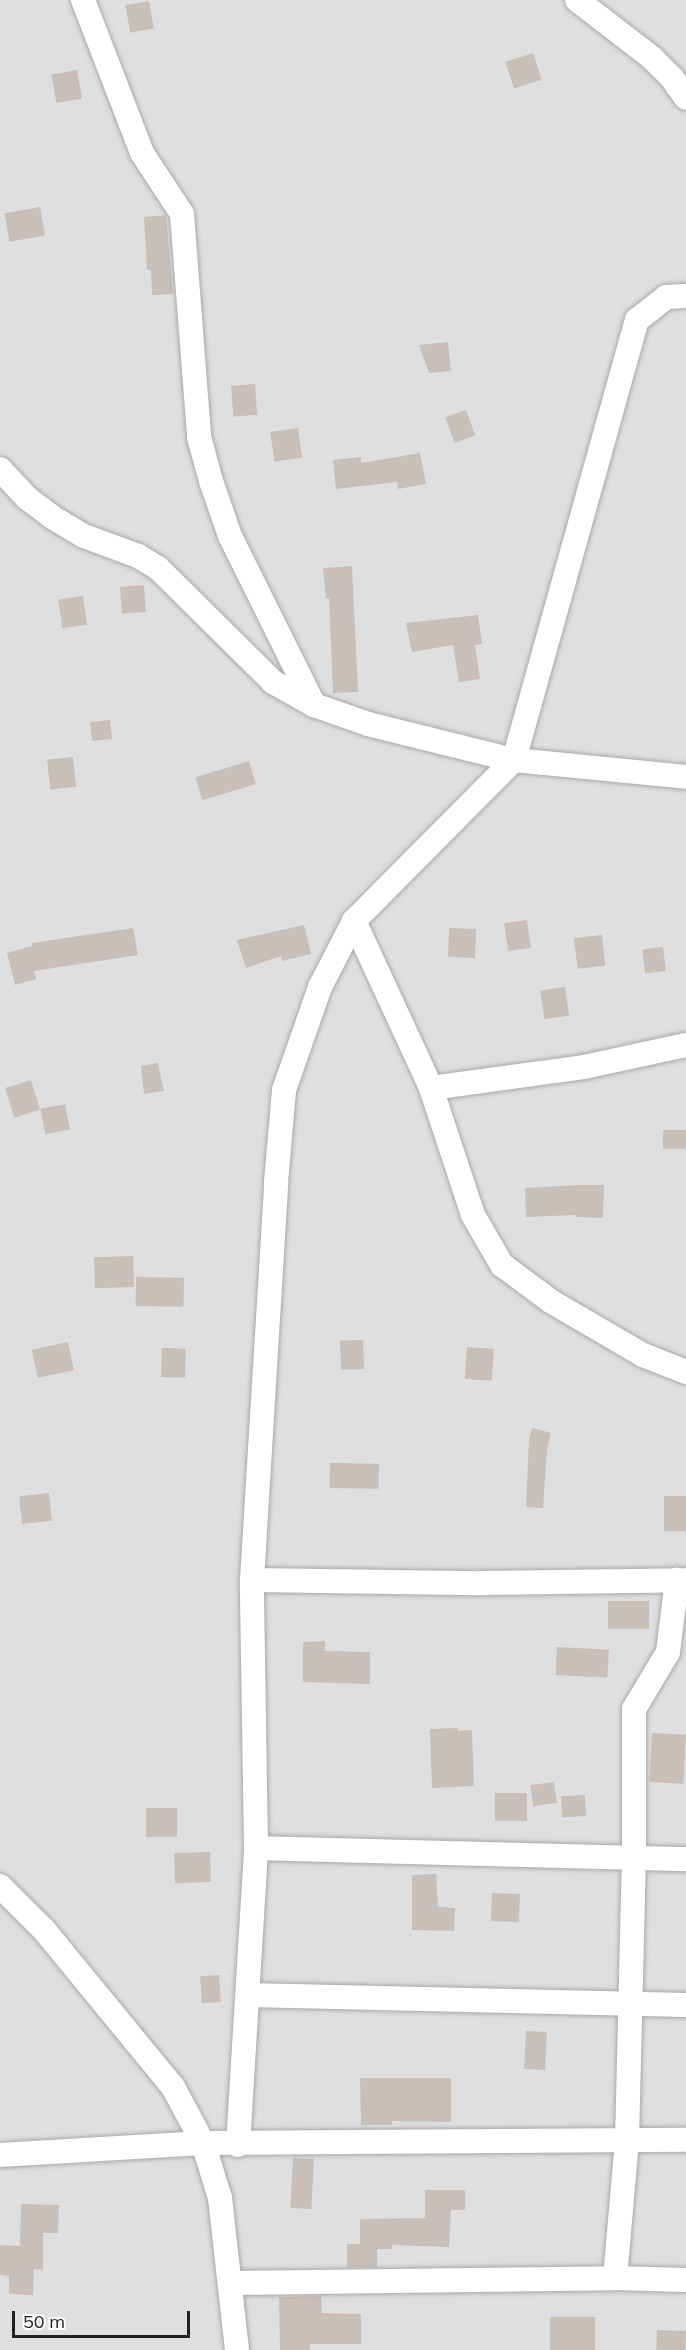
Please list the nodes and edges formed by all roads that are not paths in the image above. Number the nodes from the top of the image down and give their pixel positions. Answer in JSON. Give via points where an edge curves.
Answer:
{"nodes":[{"id":1,"x":83,"y":0,"type":"edge"},
{"id":2,"x":577,"y":0,"type":"edge"},
{"id":3,"x":686,"y":98,"type":"edge"},
{"id":4,"x":686,"y":296,"type":"edge"},
{"id":5,"x":0,"y":469,"type":"edge"},
{"id":6,"x":314,"y":705,"type":"junction"},
{"id":7,"x":514,"y":760,"type":"junction"},
{"id":8,"x":686,"y":777,"type":"edge"},
{"id":9,"x":354,"y":921,"type":"junction"},
{"id":10,"x":686,"y":1045,"type":"edge"},
{"id":11,"x":431,"y":1088,"type":"junction"},
{"id":12,"x":686,"y":1372,"type":"edge"},
{"id":13,"x":252,"y":1580,"type":"junction"},
{"id":14,"x":682,"y":1580,"type":"edge"},
{"id":15,"x":256,"y":1848,"type":"junction"},
{"id":16,"x":634,"y":1858,"type":"junction"},
{"id":17,"x":686,"y":1859,"type":"edge"},
{"id":18,"x":0,"y":1886,"type":"edge"},
{"id":19,"x":249,"y":1995,"type":"junction"},
{"id":20,"x":629,"y":2005,"type":"junction"},
{"id":21,"x":686,"y":2005,"type":"edge"},
{"id":22,"x":686,"y":2140,"type":"edge"},
{"id":23,"x":627,"y":2141,"type":"junction"},
{"id":24,"x":203,"y":2144,"type":"junction"},
{"id":25,"x":238,"y":2145,"type":"junction"},
{"id":26,"x":0,"y":2155,"type":"edge"},
{"id":27,"x":615,"y":2278,"type":"junction"},
{"id":28,"x":686,"y":2280,"type":"edge"},
{"id":29,"x":231,"y":2283,"type":"junction"},
{"id":30,"x":237,"y":2350,"type":"edge"}],
"edges":[{"from":1,"to":6,"type":"street","via":[[142,153],[182,214],[199,437],[211,481],[230,536]]},
{"from":2,"to":3,"type":"street","via":[[652,58]]},
{"from":4,"to":7,"type":"street","via":[[666,297],[637,320]]},
{"from":5,"to":6,"type":"street","via":[[52,517],[84,536],[158,567],[273,682]]},
{"from":6,"to":7,"type":"street","via":[[368,724]]},
{"from":7,"to":8,"type":"street"},
{"from":7,"to":9,"type":"street"},
{"from":9,"to":11,"type":"street"},
{"from":9,"to":13,"type":"street","via":[[320,987],[284,1090]]},
{"from":10,"to":11,"type":"street","via":[[584,1066]]},
{"from":11,"to":12,"type":"street","via":[[473,1215],[502,1265],[552,1302],[643,1354]]},
{"from":13,"to":14,"type":"street"},
{"from":13,"to":15,"type":"street"},
{"from":14,"to":16,"type":"street","via":[[668,1652],[634,1709]]},
{"from":15,"to":16,"type":"street"},
{"from":15,"to":19,"type":"street"},
{"from":16,"to":17,"type":"street"},
{"from":16,"to":20,"type":"street"},
{"from":18,"to":24,"type":"street","via":[[44,1930],[172,2087]]},
{"from":19,"to":20,"type":"street"},
{"from":19,"to":25,"type":"street"},
{"from":20,"to":21,"type":"street"},
{"from":20,"to":23,"type":"street"},
{"from":22,"to":23,"type":"street"},
{"from":23,"to":25,"type":"street"},
{"from":23,"to":27,"type":"street"},
{"from":24,"to":25,"type":"street"},
{"from":24,"to":26,"type":"street"},
{"from":24,"to":29,"type":"street","via":[[220,2198]]},
{"from":27,"to":28,"type":"street"},
{"from":27,"to":29,"type":"street"},
{"from":29,"to":30,"type":"street"}]}
